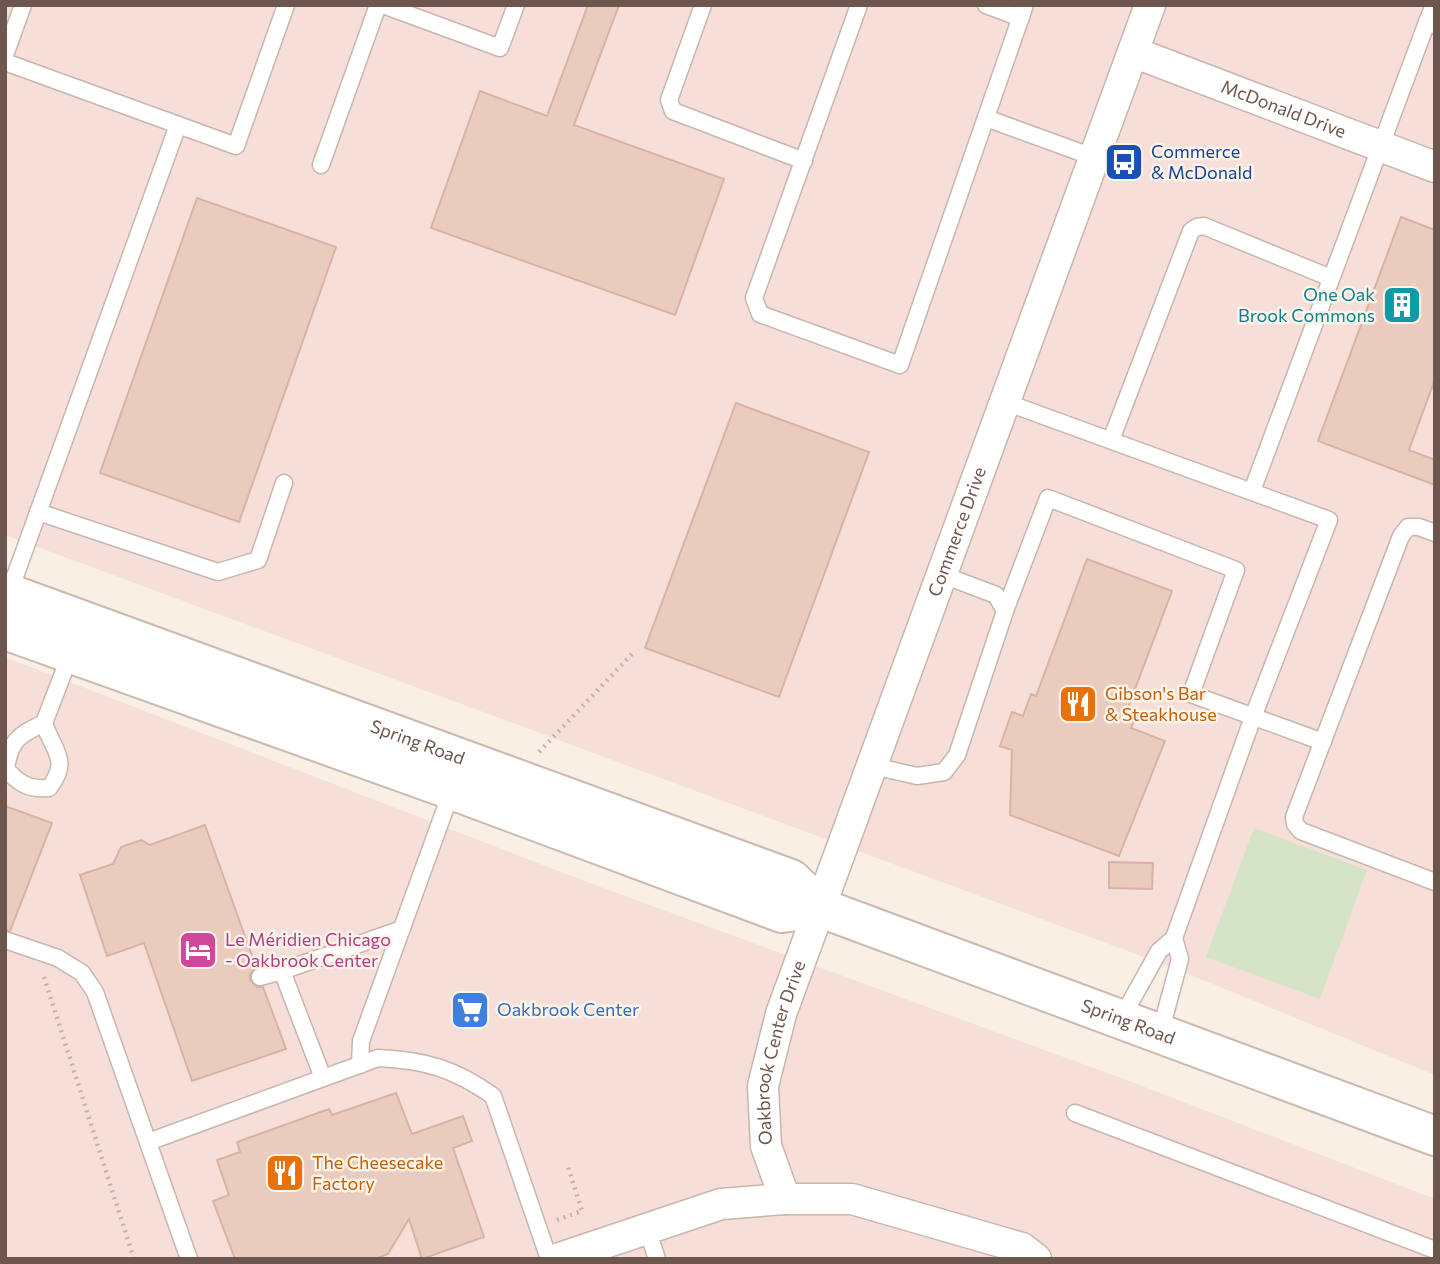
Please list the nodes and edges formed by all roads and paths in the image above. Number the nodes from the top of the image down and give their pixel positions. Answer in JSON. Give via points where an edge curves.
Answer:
{"nodes":[{"id":1,"x":23,"y":5,"type":"edge"},
{"id":2,"x":286,"y":5,"type":"edge"},
{"id":3,"x":381,"y":5,"type":"edge"},
{"id":4,"x":516,"y":5,"type":"edge"},
{"id":5,"x":703,"y":5,"type":"edge"},
{"id":6,"x":859,"y":5,"type":"edge"},
{"id":7,"x":986,"y":5,"type":"edge"},
{"id":8,"x":1150,"y":5,"type":"edge"},
{"id":9,"x":1434,"y":5,"type":"edge"},
{"id":10,"x":1023,"y":11,"type":"edge"},
{"id":11,"x":1431,"y":24,"type":"edge"},
{"id":12,"x":1133,"y":52,"type":"junction"},
{"id":13,"x":5,"y":55,"type":"edge"},
{"id":14,"x":5,"y":62,"type":"edge"},
{"id":15,"x":986,"y":118,"type":"junction"},
{"id":16,"x":178,"y":125,"type":"junction"},
{"id":17,"x":1380,"y":146,"type":"junction"},
{"id":18,"x":1093,"y":157,"type":"junction"},
{"id":19,"x":804,"y":161,"type":"junction"},
{"id":20,"x":321,"y":165,"type":"dead end"},
{"id":21,"x":1435,"y":167,"type":"edge"},
{"id":22,"x":1331,"y":278,"type":"junction"},
{"id":23,"x":1005,"y":402,"type":"junction"},
{"id":24,"x":1111,"y":440,"type":"junction"},
{"id":25,"x":284,"y":483,"type":"dead end"},
{"id":26,"x":1252,"y":491,"type":"junction"},
{"id":27,"x":38,"y":512,"type":"junction"},
{"id":28,"x":1435,"y":533,"type":"edge"},
{"id":29,"x":943,"y":575,"type":"junction"},
{"id":30,"x":7,"y":592,"type":"edge"},
{"id":31,"x":1005,"y":611,"type":"junction"},
{"id":32,"x":5,"y":630,"type":"edge"},
{"id":33,"x":71,"y":653,"type":"junction"},
{"id":34,"x":632,"y":654,"type":"dead end"},
{"id":35,"x":1253,"y":717,"type":"junction"},
{"id":36,"x":44,"y":723,"type":"dead end"},
{"id":37,"x":1322,"y":742,"type":"junction"},
{"id":38,"x":539,"y":752,"type":"dead end"},
{"id":39,"x":873,"y":766,"type":"junction"},
{"id":40,"x":452,"y":790,"type":"junction"},
{"id":41,"x":1435,"y":881,"type":"edge"},
{"id":42,"x":821,"y":908,"type":"junction"},
{"id":43,"x":402,"y":929,"type":"junction"},
{"id":44,"x":1174,"y":938,"type":"junction"},
{"id":45,"x":5,"y":940,"type":"edge"},
{"id":46,"x":282,"y":971,"type":"junction"},
{"id":47,"x":44,"y":977,"type":"dead end"},
{"id":48,"x":260,"y":978,"type":"dead end"},
{"id":49,"x":1121,"y":1019,"type":"junction"},
{"id":50,"x":1160,"y":1033,"type":"junction"},
{"id":51,"x":360,"y":1065,"type":"junction"},
{"id":52,"x":323,"y":1078,"type":"junction"},
{"id":53,"x":1075,"y":1113,"type":"dead end"},
{"id":54,"x":1435,"y":1136,"type":"edge"},
{"id":55,"x":148,"y":1142,"type":"junction"},
{"id":56,"x":568,"y":1167,"type":"dead end"},
{"id":57,"x":785,"y":1199,"type":"junction"},
{"id":58,"x":556,"y":1220,"type":"dead end"},
{"id":59,"x":647,"y":1229,"type":"junction"},
{"id":60,"x":1435,"y":1250,"type":"edge"},
{"id":61,"x":134,"y":1259,"type":"edge"},
{"id":62,"x":188,"y":1259,"type":"edge"},
{"id":63,"x":549,"y":1259,"type":"edge"},
{"id":64,"x":557,"y":1259,"type":"edge"},
{"id":65,"x":657,"y":1259,"type":"edge"},
{"id":66,"x":1036,"y":1259,"type":"edge"}],
"edges":[{"from":1,"to":13,"type":"lane"},
{"from":2,"to":16,"type":"lane","via":[[236,146]]},
{"from":3,"to":4,"type":"lane","via":[[500,48]]},
{"from":3,"to":20,"type":"lane"},
{"from":5,"to":19,"type":"lane","via":[[669,100],[673,111]]},
{"from":6,"to":19,"type":"lane"},
{"from":7,"to":10,"type":"lane"},
{"from":8,"to":12,"type":"street","name":"Commerce Drive"},
{"from":9,"to":11,"type":"lane"},
{"from":10,"to":15,"type":"lane"},
{"from":11,"to":17,"type":"lane"},
{"from":12,"to":17,"type":"street","name":"McDonald Drive"},
{"from":12,"to":18,"type":"street","name":"Commerce Drive"},
{"from":14,"to":16,"type":"lane"},
{"from":15,"to":18,"type":"lane"},
{"from":15,"to":19,"type":"lane","via":[[900,365],[760,314],[754,298]]},
{"from":16,"to":27,"type":"lane"},
{"from":17,"to":21,"type":"street","name":"McDonald Drive"},
{"from":17,"to":22,"type":"lane"},
{"from":18,"to":23,"type":"street","name":"Commerce Drive"},
{"from":22,"to":24,"type":"lane","via":[[1204,226],[1191,231]]},
{"from":22,"to":26,"type":"lane"},
{"from":23,"to":24,"type":"lane"},
{"from":23,"to":29,"type":"street","name":"Commerce Drive"},
{"from":24,"to":26,"type":"lane"},
{"from":25,"to":27,"type":"lane","via":[[258,560],[218,572]]},
{"from":26,"to":35,"type":"lane","via":[[1329,520]]},
{"from":27,"to":30,"type":"lane"},
{"from":28,"to":37,"type":"lane","via":[[1408,527],[1401,536]]},
{"from":29,"to":31,"type":"lane","via":[[996,595]]},
{"from":29,"to":39,"type":"street","name":"Commerce Drive"},
{"from":30,"to":42,"type":"street","name":"Spring Road","via":[[790,879]]},
{"from":31,"to":35,"type":"lane","via":[[1048,498],[1236,570],[1191,694]]},
{"from":31,"to":39,"type":"lane","via":[[957,755],[944,772],[917,776]]},
{"from":32,"to":33,"type":"street","name":"Spring Road"},
{"from":33,"to":36,"type":"lane"},
{"from":33,"to":40,"type":"street","name":"Spring Road"},
{"from":34,"to":38,"type":"path"},
{"from":35,"to":37,"type":"lane"},
{"from":35,"to":44,"type":"lane"},
{"from":37,"to":41,"type":"lane","via":[[1295,824],[1301,831]]},
{"from":39,"to":42,"type":"street","name":"Commerce Drive"},
{"from":40,"to":42,"type":"street","name":"Spring Road","via":[[782,912]]},
{"from":40,"to":43,"type":"lane"},
{"from":42,"to":49,"type":"street","name":"Spring Road"},
{"from":42,"to":57,"type":"street","name":"Oakbrook Center Drive","via":[[781,1014],[763,1086],[766,1146]]},
{"from":43,"to":46,"type":"lane"},
{"from":43,"to":51,"type":"lane","via":[[361,1041]]},
{"from":44,"to":49,"type":"lane","via":[[1159,951]]},
{"from":44,"to":50,"type":"lane","via":[[1180,959]]},
{"from":45,"to":55,"type":"lane","via":[[58,958],[82,973],[95,992]]},
{"from":46,"to":48,"type":"lane"},
{"from":46,"to":52,"type":"lane"},
{"from":47,"to":61,"type":"path"},
{"from":49,"to":50,"type":"street","name":"Spring Road"},
{"from":50,"to":54,"type":"street","name":"Spring Road"},
{"from":51,"to":52,"type":"lane"},
{"from":51,"to":63,"type":"lane","via":[[378,1058],[447,1068],[493,1096]]},
{"from":52,"to":55,"type":"lane"},
{"from":53,"to":60,"type":"lane"},
{"from":55,"to":62,"type":"lane"},
{"from":56,"to":58,"type":"path","via":[[582,1211]]},
{"from":57,"to":59,"type":"street","via":[[721,1204]]},
{"from":57,"to":66,"type":"street","via":[[852,1199],[1022,1248]]},
{"from":59,"to":64,"type":"street"},
{"from":59,"to":65,"type":"lane"}]}
